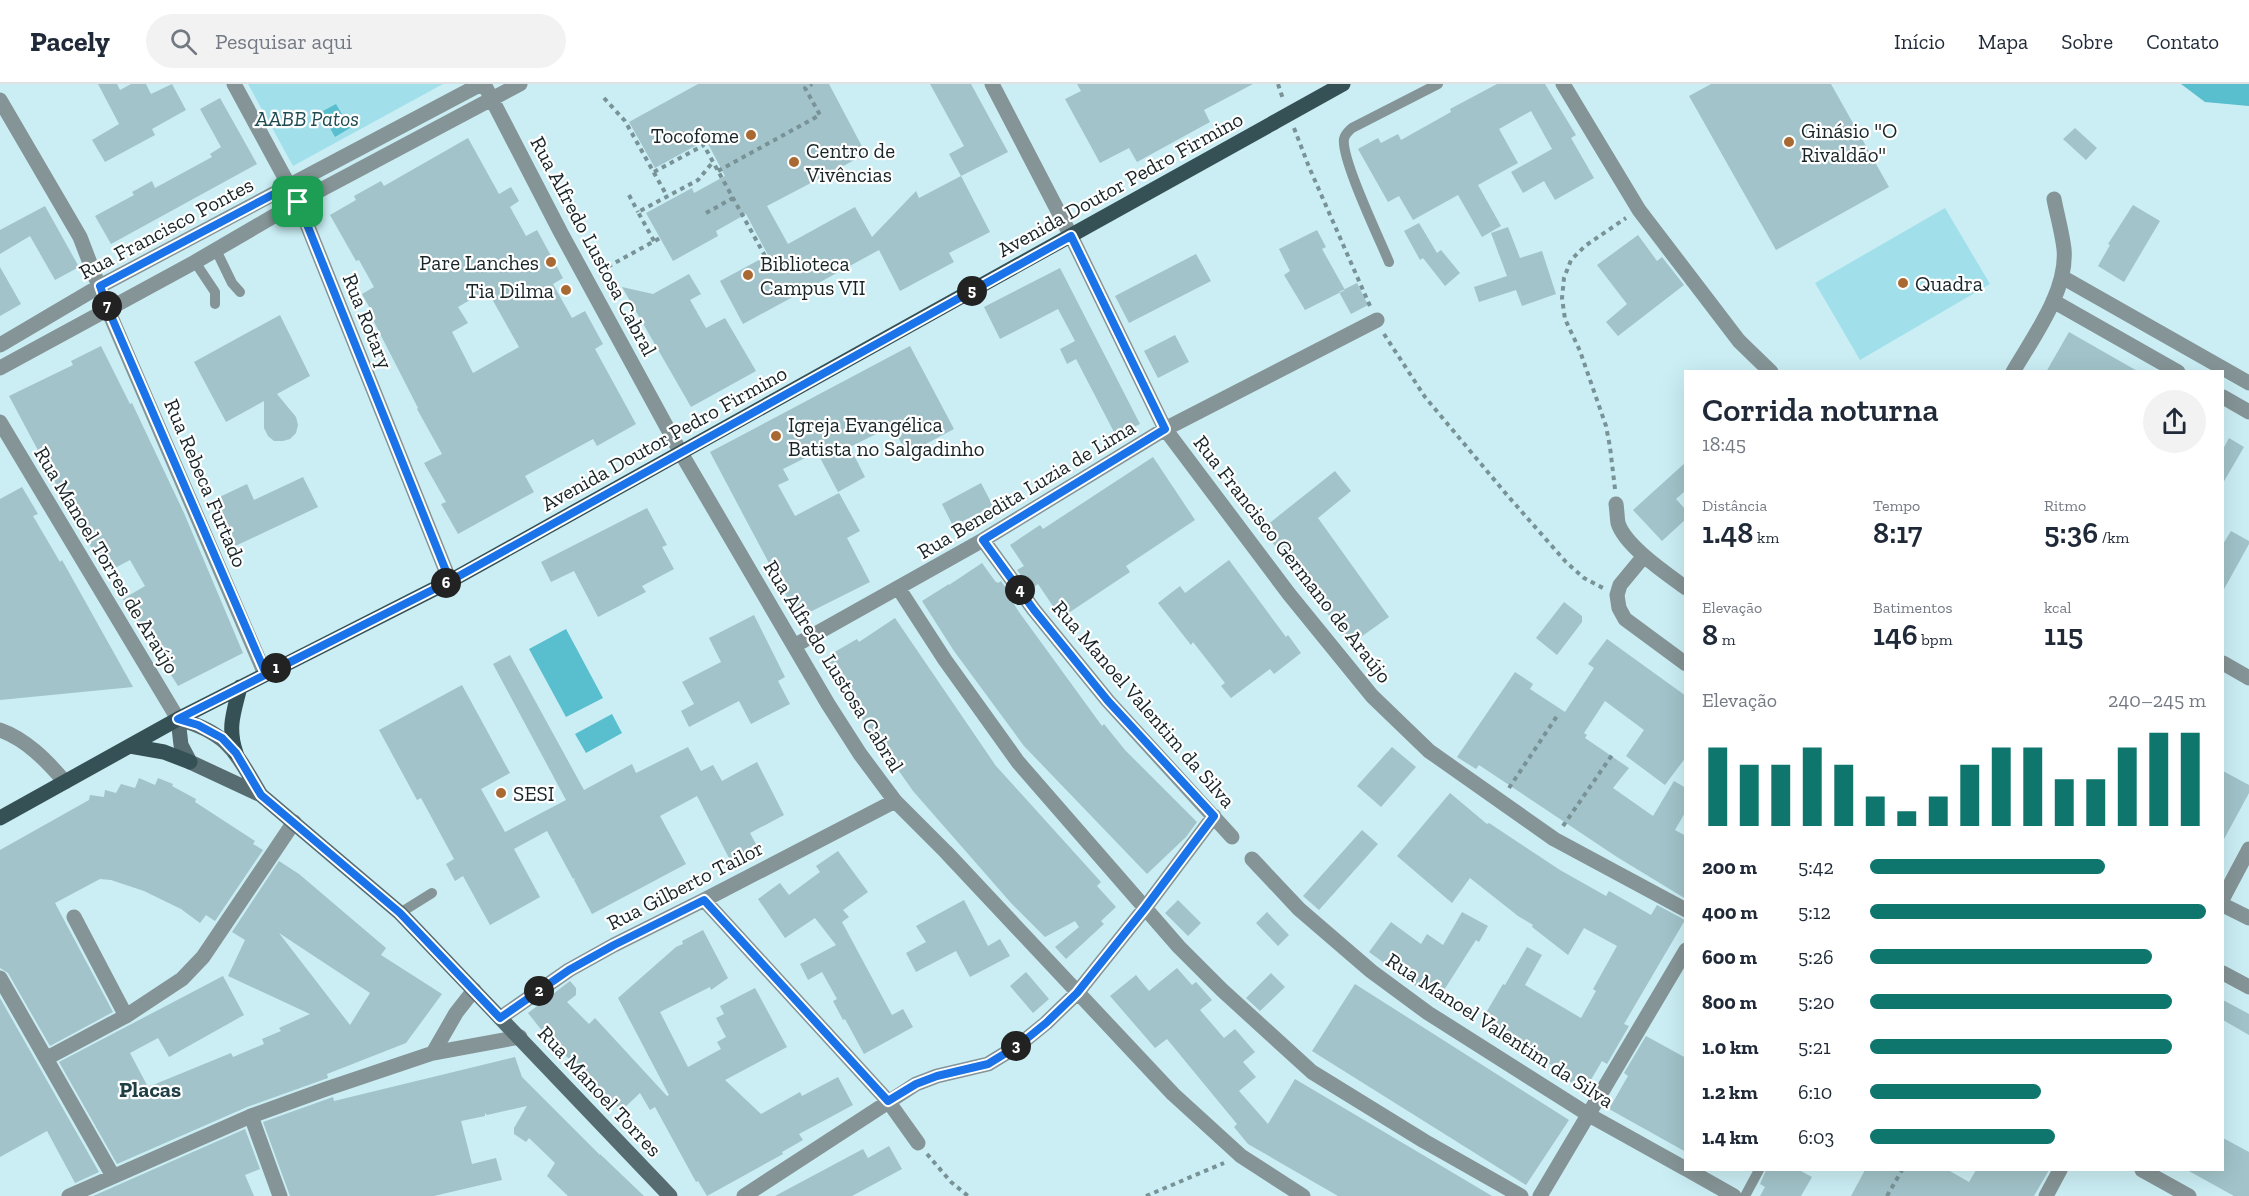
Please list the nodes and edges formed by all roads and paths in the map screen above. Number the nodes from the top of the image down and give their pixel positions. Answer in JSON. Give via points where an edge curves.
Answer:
{"nodes":[{"id":1,"x":234,"y":84,"type":"edge"},
{"id":2,"x":482,"y":84,"type":"edge"},
{"id":3,"x":520,"y":84,"type":"edge"},
{"id":4,"x":812,"y":84,"type":"edge"},
{"id":5,"x":992,"y":84,"type":"edge"},
{"id":6,"x":1278,"y":84,"type":"edge"},
{"id":7,"x":1343,"y":84,"type":"edge"},
{"id":8,"x":1438,"y":84,"type":"edge"},
{"id":9,"x":1563,"y":84,"type":"edge"},
{"id":10,"x":604,"y":98,"type":"dead end"},
{"id":11,"x":0,"y":100,"type":"edge"},
{"id":12,"x":493,"y":100,"type":"junction"},
{"id":13,"x":1285,"y":105,"type":"dead end"},
{"id":14,"x":1293,"y":125,"type":"dead end"},
{"id":15,"x":713,"y":162,"type":"junction"},
{"id":16,"x":718,"y":171,"type":"junction"},
{"id":17,"x":654,"y":172,"type":"junction"},
{"id":18,"x":289,"y":186,"type":"junction"},
{"id":19,"x":629,"y":195,"type":"dead end"},
{"id":20,"x":667,"y":196,"type":"junction"},
{"id":21,"x":733,"y":198,"type":"junction"},
{"id":22,"x":2054,"y":199,"type":"dead end"},
{"id":23,"x":298,"y":202,"type":"junction"},
{"id":24,"x":1639,"y":210,"type":"junction"},
{"id":25,"x":638,"y":212,"type":"junction"},
{"id":26,"x":705,"y":213,"type":"dead end"},
{"id":27,"x":1071,"y":236,"type":"junction"},
{"id":28,"x":660,"y":238,"type":"dead end"},
{"id":29,"x":654,"y":241,"type":"junction"},
{"id":30,"x":216,"y":249,"type":"junction"},
{"id":31,"x":765,"y":256,"type":"dead end"},
{"id":32,"x":195,"y":262,"type":"junction"},
{"id":33,"x":1389,"y":262,"type":"dead end"},
{"id":34,"x":2062,"y":277,"type":"junction"},
{"id":35,"x":586,"y":279,"type":"junction"},
{"id":36,"x":100,"y":286,"type":"junction"},
{"id":37,"x":240,"y":292,"type":"dead end"},
{"id":38,"x":2053,"y":301,"type":"junction"},
{"id":39,"x":215,"y":304,"type":"dead end"},
{"id":40,"x":108,"y":309,"type":"junction"},
{"id":41,"x":1377,"y":320,"type":"junction"},
{"id":42,"x":0,"y":345,"type":"edge"},
{"id":43,"x":0,"y":368,"type":"edge"},
{"id":44,"x":1769,"y":370,"type":"edge"},
{"id":45,"x":2014,"y":370,"type":"edge"},
{"id":46,"x":2174,"y":370,"type":"edge"},
{"id":47,"x":2249,"y":383,"type":"edge"},
{"id":48,"x":2224,"y":399,"type":"edge"},
{"id":49,"x":2249,"y":412,"type":"edge"},
{"id":50,"x":0,"y":422,"type":"edge"},
{"id":51,"x":1165,"y":429,"type":"junction"},
{"id":52,"x":681,"y":453,"type":"junction"},
{"id":53,"x":1616,"y":504,"type":"joint"},
{"id":54,"x":983,"y":540,"type":"junction"},
{"id":55,"x":1644,"y":555,"type":"junction"},
{"id":56,"x":450,"y":581,"type":"junction"},
{"id":57,"x":1684,"y":586,"type":"edge"},
{"id":58,"x":899,"y":589,"type":"junction"},
{"id":59,"x":1617,"y":595,"type":"junction"},
{"id":60,"x":794,"y":646,"type":"junction"},
{"id":61,"x":1684,"y":663,"type":"edge"},
{"id":62,"x":2224,"y":664,"type":"edge"},
{"id":63,"x":266,"y":674,"type":"junction"},
{"id":64,"x":2249,"y":678,"type":"edge"},
{"id":65,"x":240,"y":687,"type":"junction"},
{"id":66,"x":1557,"y":716,"type":"dead end"},
{"id":67,"x":178,"y":719,"type":"junction"},
{"id":68,"x":0,"y":730,"type":"edge"},
{"id":69,"x":130,"y":746,"type":"junction"},
{"id":70,"x":236,"y":753,"type":"junction"},
{"id":71,"x":1612,"y":755,"type":"dead end"},
{"id":72,"x":190,"y":762,"type":"junction"},
{"id":73,"x":64,"y":782,"type":"junction"},
{"id":74,"x":261,"y":795,"type":"junction"},
{"id":75,"x":895,"y":801,"type":"junction"},
{"id":76,"x":1500,"y":801,"type":"junction"},
{"id":77,"x":1214,"y":816,"type":"junction"},
{"id":78,"x":0,"y":818,"type":"edge"},
{"id":79,"x":294,"y":822,"type":"junction"},
{"id":80,"x":1232,"y":837,"type":"dead end"},
{"id":81,"x":1554,"y":839,"type":"junction"},
{"id":82,"x":2249,"y":849,"type":"edge"},
{"id":83,"x":1252,"y":859,"type":"dead end"},
{"id":84,"x":432,"y":892,"type":"dead end"},
{"id":85,"x":2224,"y":896,"type":"edge"},
{"id":86,"x":704,"y":900,"type":"junction"},
{"id":87,"x":2224,"y":905,"type":"edge"},
{"id":88,"x":1145,"y":908,"type":"junction"},
{"id":89,"x":1684,"y":909,"type":"edge"},
{"id":90,"x":400,"y":913,"type":"junction"},
{"id":91,"x":74,"y":917,"type":"dead end"},
{"id":92,"x":2249,"y":918,"type":"edge"},
{"id":93,"x":1684,"y":953,"type":"edge"},
{"id":94,"x":2224,"y":974,"type":"edge"},
{"id":95,"x":0,"y":978,"type":"edge"},
{"id":96,"x":2249,"y":987,"type":"edge"},
{"id":97,"x":474,"y":990,"type":"junction"},
{"id":98,"x":1077,"y":993,"type":"junction"},
{"id":99,"x":126,"y":1016,"type":"junction"},
{"id":100,"x":500,"y":1018,"type":"junction"},
{"id":101,"x":520,"y":1037,"type":"junction"},
{"id":102,"x":433,"y":1053,"type":"junction"},
{"id":103,"x":47,"y":1058,"type":"junction"},
{"id":104,"x":888,"y":1101,"type":"junction"},
{"id":105,"x":1589,"y":1115,"type":"junction"},
{"id":106,"x":251,"y":1116,"type":"junction"},
{"id":107,"x":918,"y":1143,"type":"joint"},
{"id":108,"x":1241,"y":1156,"type":"junction"},
{"id":109,"x":1684,"y":1167,"type":"edge"},
{"id":110,"x":1690,"y":1171,"type":"edge"},
{"id":111,"x":1758,"y":1171,"type":"edge"},
{"id":112,"x":1901,"y":1171,"type":"edge"},
{"id":113,"x":2059,"y":1171,"type":"edge"},
{"id":114,"x":2144,"y":1171,"type":"edge"},
{"id":115,"x":113,"y":1176,"type":"junction"},
{"id":116,"x":69,"y":1196,"type":"edge"},
{"id":117,"x":280,"y":1196,"type":"edge"},
{"id":118,"x":670,"y":1196,"type":"edge"},
{"id":119,"x":744,"y":1196,"type":"edge"},
{"id":120,"x":968,"y":1196,"type":"edge"},
{"id":121,"x":1146,"y":1196,"type":"edge"},
{"id":122,"x":1303,"y":1196,"type":"edge"},
{"id":123,"x":1521,"y":1196,"type":"edge"},
{"id":124,"x":1540,"y":1196,"type":"edge"},
{"id":125,"x":1734,"y":1196,"type":"edge"},
{"id":126,"x":1745,"y":1196,"type":"edge"},
{"id":127,"x":1887,"y":1196,"type":"edge"},
{"id":128,"x":2046,"y":1196,"type":"edge"},
{"id":129,"x":2189,"y":1196,"type":"edge"}],
"edges":[{"from":1,"to":18,"type":"street","name":"Rua Rotary"},
{"from":2,"to":12,"type":"street","name":"Rua Alfredo Lustosa Cabral"},
{"from":2,"to":18,"type":"street","name":"Rua Francisco Pontes"},
{"from":3,"to":12,"type":"street","name":"Rua Francisco Pontes"},
{"from":4,"to":16,"type":"path","via":[[805,88],[820,115]]},
{"from":5,"to":27,"type":"street","name":"Rua Francisco Germano de Araújo"},
{"from":6,"to":13,"type":"path"},
{"from":7,"to":27,"type":"main road","name":"Avenida Doutor Pedro Firmino","bridge":true},
{"from":8,"to":33,"type":"lane","via":[[1352,128],[1345,136],[1345,149],[1358,188]]},
{"from":9,"to":24,"type":"street"},
{"from":10,"to":17,"type":"path","via":[[625,121]]},
{"from":11,"to":36,"type":"street","name":"Rua Rebeca Furtado","via":[[80,237]]},
{"from":12,"to":23,"type":"street","name":"Rua Francisco Pontes"},
{"from":12,"to":35,"type":"street","name":"Rua Alfredo Lustosa Cabral"},
{"from":14,"to":41,"type":"path"},
{"from":15,"to":16,"type":"path"},
{"from":15,"to":17,"type":"path","via":[[703,143]]},
{"from":15,"to":20,"type":"path","via":[[698,180]]},
{"from":16,"to":21,"type":"path"},
{"from":17,"to":20,"type":"path"},
{"from":18,"to":23,"type":"street","name":"Rua Rotary"},
{"from":18,"to":36,"type":"street","name":"Rua Francisco Pontes"},
{"from":19,"to":25,"type":"path"},
{"from":20,"to":25,"type":"path"},
{"from":21,"to":26,"type":"path"},
{"from":21,"to":31,"type":"path"},
{"from":22,"to":34,"type":"street","via":[[2064,250]]},
{"from":23,"to":30,"type":"street","name":"Rua Francisco Pontes"},
{"from":23,"to":56,"type":"street","name":"Rua Rotary"},
{"from":24,"to":44,"type":"street","via":[[1739,341]]},
{"from":24,"to":53,"type":"path","via":[[1571,260],[1562,298],[1565,319],[1606,426]]},
{"from":25,"to":29,"type":"path"},
{"from":27,"to":51,"type":"street","name":"Rua Francisco Germano de Araújo"},
{"from":27,"to":52,"type":"main road","name":"Avenida Doutor Pedro Firmino"},
{"from":28,"to":29,"type":"path"},
{"from":29,"to":35,"type":"path"},
{"from":30,"to":32,"type":"street","name":"Rua Francisco Pontes"},
{"from":30,"to":37,"type":"lane"},
{"from":32,"to":39,"type":"lane","via":[[215,292]]},
{"from":32,"to":40,"type":"street","name":"Rua Francisco Pontes"},
{"from":34,"to":38,"type":"street"},
{"from":34,"to":47,"type":"street"},
{"from":35,"to":52,"type":"street","name":"Rua Alfredo Lustosa Cabral"},
{"from":36,"to":40,"type":"street","name":"Rua Rebeca Furtado"},
{"from":36,"to":42,"type":"street","name":"Rua Francisco Pontes"},
{"from":38,"to":45,"type":"street"},
{"from":38,"to":46,"type":"street"},
{"from":40,"to":43,"type":"street","name":"Rua Francisco Pontes"},
{"from":40,"to":63,"type":"street","name":"Rua Rebeca Furtado"},
{"from":41,"to":51,"type":"street","name":"Rua Benedita Luzia de Lima"},
{"from":41,"to":59,"type":"path","via":[[1425,397],[1566,562],[1584,578]]},
{"from":48,"to":49,"type":"street"},
{"from":50,"to":67,"type":"street","name":"Rua Manoel Torres de Araújo"},
{"from":51,"to":54,"type":"street","name":"Rua Benedita Luzia de Lima"},
{"from":51,"to":76,"type":"street","name":"Rua Francisco Germano de Araújo","via":[[1289,594],[1372,696],[1429,751]]},
{"from":52,"to":56,"type":"main road","name":"Avenida Doutor Pedro Firmino"},
{"from":52,"to":60,"type":"street","name":"Rua Alfredo Lustosa Cabral"},
{"from":53,"to":55,"type":"street","via":[[1618,524],[1624,535]]},
{"from":54,"to":58,"type":"street","name":"Rua Benedita Luzia de Lima"},
{"from":54,"to":77,"type":"street","name":"Rua Manoel Valentim da Silva","via":[[1108,701]]},
{"from":55,"to":57,"type":"street"},
{"from":55,"to":59,"type":"street","via":[[1620,585]]},
{"from":56,"to":63,"type":"main road","name":"Avenida Doutor Pedro Firmino"},
{"from":58,"to":60,"type":"street","name":"Rua Benedita Luzia de Lima"},
{"from":58,"to":88,"type":"street","via":[[1018,762]]},
{"from":59,"to":61,"type":"street","via":[[1625,619]]},
{"from":60,"to":75,"type":"street","name":"Rua Alfredo Lustosa Cabral","via":[[860,754]]},
{"from":62,"to":64,"type":"street"},
{"from":63,"to":65,"type":"main road","name":"Avenida Doutor Pedro Firmino"},
{"from":65,"to":67,"type":"main road","name":"Avenida Doutor Pedro Firmino"},
{"from":65,"to":70,"type":"main road","via":[[230,735]]},
{"from":66,"to":76,"type":"path"},
{"from":67,"to":69,"type":"main road","name":"Avenida Doutor Pedro Firmino"},
{"from":67,"to":70,"type":"main road","name":"Rua Manoel Torres","via":[[210,730]]},
{"from":67,"to":72,"type":"main road","via":[[181,745]]},
{"from":68,"to":73,"type":"street","via":[[30,748]]},
{"from":69,"to":72,"type":"main road"},
{"from":69,"to":73,"type":"main road","name":"Avenida Doutor Pedro Firmino"},
{"from":70,"to":74,"type":"main road","name":"Rua Manoel Torres"},
{"from":71,"to":81,"type":"path"},
{"from":72,"to":74,"type":"main road","name":"Rua Manoel Torres"},
{"from":73,"to":78,"type":"main road","name":"Avenida Doutor Pedro Firmino"},
{"from":74,"to":79,"type":"main road","name":"Rua Manoel Torres"},
{"from":75,"to":86,"type":"street","name":"Rua Gilberto Tailor"},
{"from":75,"to":98,"type":"street","name":"Rua Alfredo Lustosa Cabral"},
{"from":76,"to":81,"type":"street","name":"Rua Francisco Germano de Araújo"},
{"from":77,"to":80,"type":"street","name":"Rua Manoel Valentim da Silva"},
{"from":77,"to":88,"type":"street"},
{"from":79,"to":90,"type":"main road","name":"Rua Manoel Torres"},
{"from":79,"to":99,"type":"street","via":[[203,957],[182,979]]},
{"from":81,"to":89,"type":"street","name":"Rua Francisco Germano de Araújo"},
{"from":82,"to":85,"type":"street"},
{"from":83,"to":105,"type":"street","name":"Rua Manoel Valentim da Silva","via":[[1299,909],[1371,971],[1428,1013]]},
{"from":84,"to":90,"type":"lane"},
{"from":86,"to":100,"type":"street","name":"Rua Gilberto Tailor","via":[[569,970]]},
{"from":86,"to":104,"type":"street"},
{"from":87,"to":92,"type":"street"},
{"from":88,"to":98,"type":"street"},
{"from":88,"to":123,"type":"street","via":[[1222,990],[1312,1072]]},
{"from":90,"to":97,"type":"main road","name":"Rua Manoel Torres"},
{"from":91,"to":99,"type":"street"},
{"from":93,"to":105,"type":"street"},
{"from":94,"to":96,"type":"street"},
{"from":95,"to":103,"type":"street"},
{"from":97,"to":100,"type":"main road","name":"Rua Manoel Torres"},
{"from":97,"to":102,"type":"street"},
{"from":98,"to":104,"type":"street","via":[[1019,1045],[988,1064],[937,1076]]},
{"from":98,"to":108,"type":"street","name":"Rua Alfredo Lustosa Cabral","via":[[1173,1094]]},
{"from":99,"to":103,"type":"street"},
{"from":100,"to":101,"type":"main road","name":"Rua Manoel Torres"},
{"from":101,"to":102,"type":"street"},
{"from":101,"to":118,"type":"main road","name":"Rua Manoel Torres"},
{"from":102,"to":106,"type":"street"},
{"from":103,"to":115,"type":"street"},
{"from":104,"to":107,"type":"street"},
{"from":104,"to":119,"type":"street"},
{"from":105,"to":109,"type":"street","name":"Rua Manoel Valentim da Silva"},
{"from":105,"to":124,"type":"street"},
{"from":106,"to":115,"type":"street"},
{"from":106,"to":117,"type":"street"},
{"from":107,"to":120,"type":"path"},
{"from":108,"to":121,"type":"path"},
{"from":108,"to":122,"type":"street","name":"Rua Alfredo Lustosa Cabral"},
{"from":110,"to":125,"type":"street","name":"Rua Manoel Valentim da Silva"},
{"from":111,"to":126,"type":"lane"},
{"from":112,"to":127,"type":"path"},
{"from":113,"to":128,"type":"street"},
{"from":114,"to":129,"type":"street"},
{"from":115,"to":116,"type":"street"}]}
